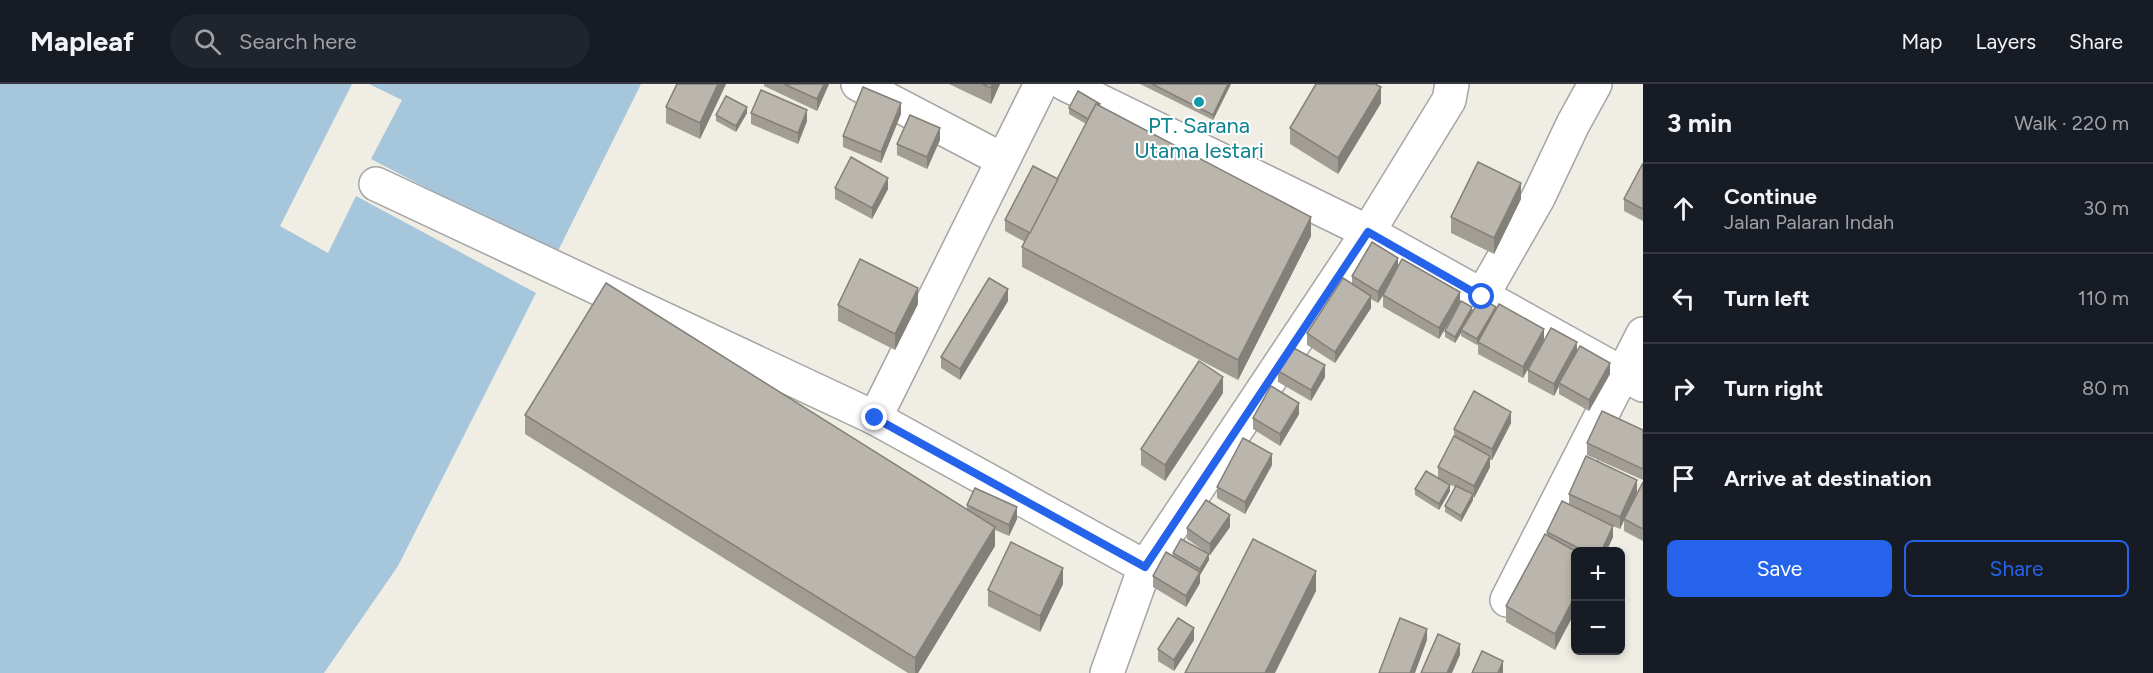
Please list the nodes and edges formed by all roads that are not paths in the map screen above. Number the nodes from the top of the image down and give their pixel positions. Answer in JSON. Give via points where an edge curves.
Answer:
{"nodes":[{"id":1,"x":858,"y":84,"type":"edge"},
{"id":2,"x":1041,"y":84,"type":"edge"},
{"id":3,"x":1065,"y":84,"type":"edge"},
{"id":4,"x":1452,"y":84,"type":"edge"},
{"id":5,"x":1595,"y":84,"type":"edge"},
{"id":6,"x":1003,"y":160,"type":"junction"},
{"id":7,"x":376,"y":184,"type":"dead end"},
{"id":8,"x":1368,"y":232,"type":"junction"},
{"id":9,"x":1482,"y":297,"type":"junction"},
{"id":10,"x":1643,"y":334,"type":"edge"},
{"id":11,"x":1633,"y":380,"type":"edge"},
{"id":12,"x":875,"y":418,"type":"junction"},
{"id":13,"x":1145,"y":567,"type":"junction"},
{"id":14,"x":1508,"y":600,"type":"edge"},
{"id":15,"x":1107,"y":673,"type":"edge"}],
"edges":[{"from":1,"to":6,"type":"street"},
{"from":2,"to":6,"type":"street"},
{"from":3,"to":8,"type":"street"},
{"from":4,"to":8,"type":"street","via":[[1449,99]]},
{"from":5,"to":9,"type":"street","via":[[1538,198]]},
{"from":6,"to":12,"type":"street"},
{"from":7,"to":12,"type":"street"},
{"from":8,"to":9,"type":"street"},
{"from":8,"to":13,"type":"street"},
{"from":9,"to":11,"type":"street"},
{"from":10,"to":11,"type":"street"},
{"from":11,"to":14,"type":"street"},
{"from":12,"to":13,"type":"street"},
{"from":13,"to":15,"type":"street"}]}
